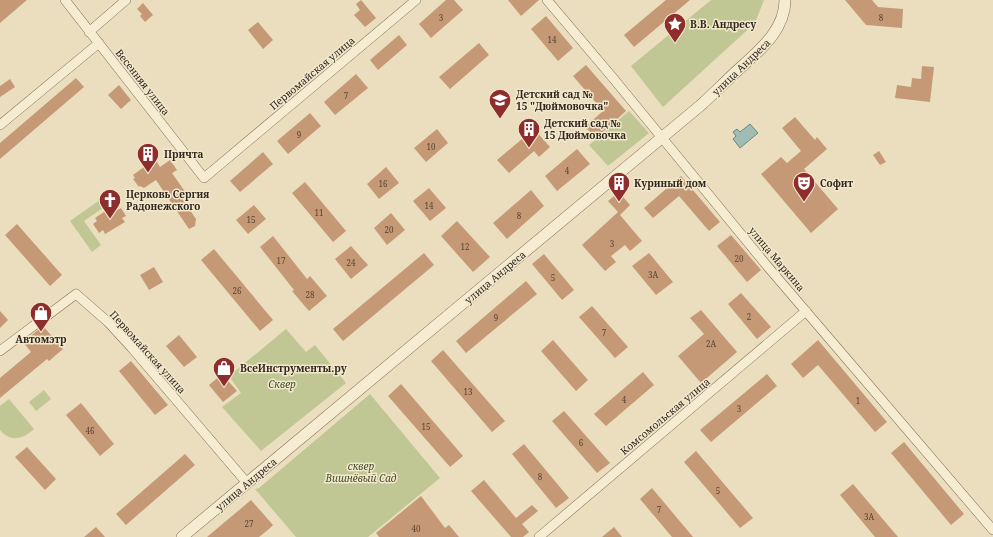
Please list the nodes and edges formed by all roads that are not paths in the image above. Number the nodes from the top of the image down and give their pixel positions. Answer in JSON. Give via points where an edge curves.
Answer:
{"nodes":[{"id":1,"x":65,"y":0,"type":"edge"},
{"id":2,"x":126,"y":0,"type":"edge"},
{"id":3,"x":416,"y":0,"type":"edge"},
{"id":4,"x":547,"y":0,"type":"edge"},
{"id":5,"x":785,"y":0,"type":"edge"},
{"id":6,"x":89,"y":32,"type":"junction"},
{"id":7,"x":99,"y":43,"type":"junction"},
{"id":8,"x":0,"y":125,"type":"edge"},
{"id":9,"x":662,"y":138,"type":"junction"},
{"id":10,"x":204,"y":178,"type":"joint"},
{"id":11,"x":806,"y":311,"type":"junction"},
{"id":12,"x":0,"y":351,"type":"edge"},
{"id":13,"x":247,"y":483,"type":"junction"},
{"id":14,"x":993,"y":530,"type":"edge"},
{"id":15,"x":182,"y":537,"type":"edge"},
{"id":16,"x":539,"y":537,"type":"edge"}],
"edges":[{"from":1,"to":6,"type":"street","name":"Весенняя улица"},
{"from":2,"to":6,"type":"street"},
{"from":3,"to":10,"type":"street","name":"Первомайская улица"},
{"from":4,"to":9,"type":"street","name":"улица Маркина"},
{"from":5,"to":9,"type":"street","name":"улица Андреса","via":[[785,11],[768,42]]},
{"from":6,"to":7,"type":"street","name":"Весенняя улица"},
{"from":7,"to":8,"type":"street"},
{"from":7,"to":10,"type":"street","name":"Весенняя улица"},
{"from":9,"to":11,"type":"street","name":"улица Маркина"},
{"from":9,"to":13,"type":"street","name":"улица Андреса"},
{"from":11,"to":14,"type":"street","name":"улица Маркина"},
{"from":11,"to":16,"type":"street","name":"Комсомольская улица"},
{"from":12,"to":13,"type":"street","name":"Первомайская улица","via":[[76,294],[108,322],[131,347]]},
{"from":13,"to":15,"type":"street","name":"улица Андреса"}]}
